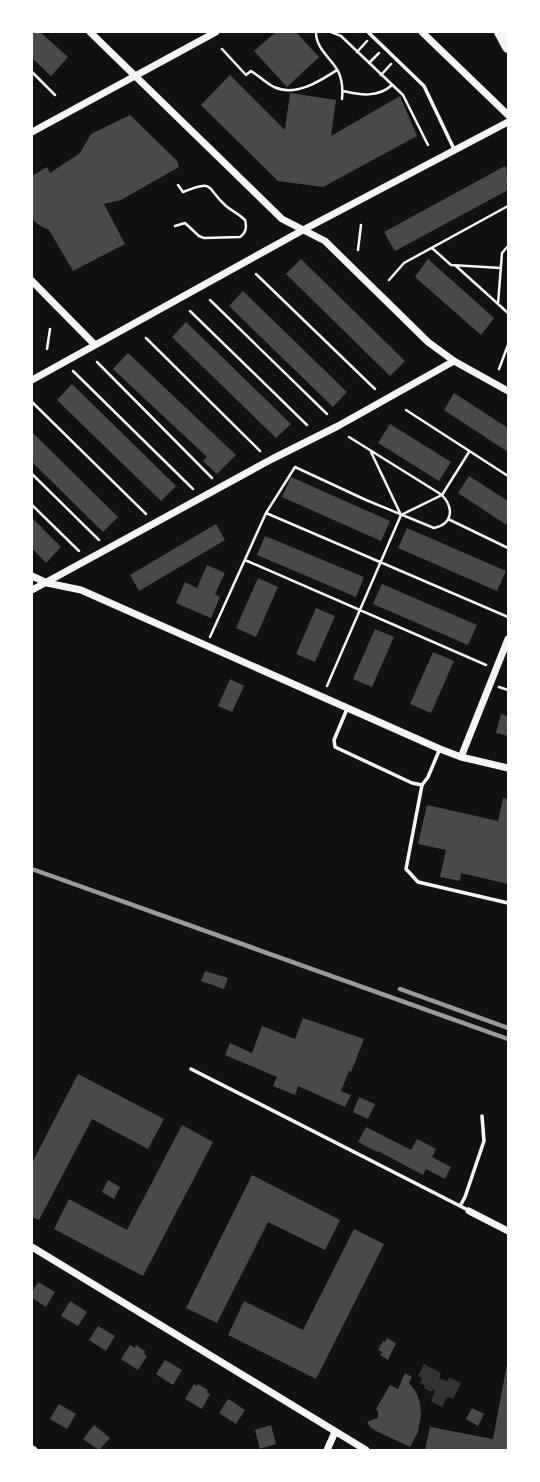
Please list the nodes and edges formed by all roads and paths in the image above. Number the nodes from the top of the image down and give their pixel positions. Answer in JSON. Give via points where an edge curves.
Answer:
{"nodes":[{"id":1,"x":90,"y":32,"type":"edge"},
{"id":2,"x":216,"y":32,"type":"edge"},
{"id":3,"x":316,"y":32,"type":"edge"},
{"id":4,"x":331,"y":32,"type":"edge"},
{"id":5,"x":368,"y":32,"type":"edge"},
{"id":6,"x":422,"y":32,"type":"edge"},
{"id":7,"x":500,"y":32,"type":"edge"},
{"id":8,"x":367,"y":41,"type":"dead end"},
{"id":9,"x":509,"y":47,"type":"edge"},
{"id":10,"x":222,"y":50,"type":"dead end"},
{"id":11,"x":357,"y":52,"type":"junction"},
{"id":12,"x":379,"y":52,"type":"dead end"},
{"id":13,"x":369,"y":63,"type":"junction"},
{"id":14,"x":391,"y":64,"type":"dead end"},
{"id":15,"x":337,"y":69,"type":"junction"},
{"id":16,"x":32,"y":72,"type":"edge"},
{"id":17,"x":381,"y":75,"type":"junction"},
{"id":18,"x":135,"y":76,"type":"junction"},
{"id":19,"x":392,"y":85,"type":"junction"},
{"id":20,"x":343,"y":91,"type":"junction"},
{"id":21,"x":55,"y":95,"type":"dead end"},
{"id":22,"x":342,"y":99,"type":"dead end"},
{"id":23,"x":509,"y":116,"type":"edge"},
{"id":24,"x":509,"y":122,"type":"edge"},
{"id":25,"x":32,"y":132,"type":"edge"},
{"id":26,"x":428,"y":145,"type":"dead end"},
{"id":27,"x":455,"y":151,"type":"junction"},
{"id":28,"x":178,"y":185,"type":"dead end"},
{"id":29,"x":509,"y":206,"type":"edge"},
{"id":30,"x":361,"y":225,"type":"dead end"},
{"id":31,"x":175,"y":226,"type":"dead end"},
{"id":32,"x":303,"y":230,"type":"junction"},
{"id":33,"x":509,"y":246,"type":"edge"},
{"id":34,"x":432,"y":248,"type":"junction"},
{"id":35,"x":358,"y":250,"type":"dead end"},
{"id":36,"x":456,"y":265,"type":"junction"},
{"id":37,"x":501,"y":268,"type":"junction"},
{"id":38,"x":256,"y":275,"type":"dead end"},
{"id":39,"x":389,"y":280,"type":"dead end"},
{"id":40,"x":32,"y":281,"type":"edge"},
{"id":41,"x":210,"y":300,"type":"dead end"},
{"id":42,"x":498,"y":304,"type":"junction"},
{"id":43,"x":190,"y":311,"type":"dead end"},
{"id":44,"x":507,"y":311,"type":"edge"},
{"id":45,"x":50,"y":329,"type":"dead end"},
{"id":46,"x":146,"y":338,"type":"dead end"},
{"id":47,"x":96,"y":345,"type":"junction"},
{"id":48,"x":509,"y":345,"type":"edge"},
{"id":49,"x":47,"y":349,"type":"dead end"},
{"id":50,"x":63,"y":361,"type":"junction"},
{"id":51,"x":454,"y":361,"type":"junction"},
{"id":52,"x":97,"y":362,"type":"dead end"},
{"id":53,"x":499,"y":369,"type":"dead end"},
{"id":54,"x":32,"y":380,"type":"edge"},
{"id":55,"x":375,"y":389,"type":"dead end"},
{"id":56,"x":509,"y":391,"type":"edge"},
{"id":57,"x":32,"y":402,"type":"edge"},
{"id":58,"x":405,"y":410,"type":"dead end"},
{"id":59,"x":327,"y":414,"type":"dead end"},
{"id":60,"x":307,"y":425,"type":"dead end"},
{"id":61,"x":349,"y":437,"type":"dead end"},
{"id":62,"x":371,"y":451,"type":"junction"},
{"id":63,"x":260,"y":452,"type":"dead end"},
{"id":64,"x":469,"y":452,"type":"junction"},
{"id":65,"x":32,"y":474,"type":"edge"},
{"id":66,"x":509,"y":476,"type":"edge"},
{"id":67,"x":212,"y":478,"type":"dead end"},
{"id":68,"x":193,"y":489,"type":"dead end"},
{"id":69,"x":442,"y":495,"type":"junction"},
{"id":70,"x":32,"y":505,"type":"edge"},
{"id":71,"x":266,"y":513,"type":"junction"},
{"id":72,"x":146,"y":514,"type":"dead end"},
{"id":73,"x":401,"y":515,"type":"junction"},
{"id":74,"x":448,"y":519,"type":"junction"},
{"id":75,"x":99,"y":540,"type":"dead end"},
{"id":76,"x":509,"y":548,"type":"edge"},
{"id":77,"x":79,"y":551,"type":"dead end"},
{"id":78,"x":245,"y":560,"type":"junction"},
{"id":79,"x":380,"y":564,"type":"junction"},
{"id":80,"x":32,"y":576,"type":"edge"},
{"id":81,"x":47,"y":583,"type":"junction"},
{"id":82,"x":32,"y":590,"type":"edge"},
{"id":83,"x":360,"y":610,"type":"junction"},
{"id":84,"x":509,"y":618,"type":"edge"},
{"id":85,"x":509,"y":639,"type":"edge"},
{"id":86,"x":206,"y":646,"type":"junction"},
{"id":87,"x":475,"y":660,"type":"dead end"},
{"id":88,"x":327,"y":685,"type":"dead end"},
{"id":89,"x":348,"y":708,"type":"junction"},
{"id":90,"x":440,"y":749,"type":"junction"},
{"id":91,"x":461,"y":757,"type":"junction"},
{"id":92,"x":509,"y":768,"type":"edge"},
{"id":93,"x":422,"y":785,"type":"junction"},
{"id":94,"x":509,"y":903,"type":"edge"},
{"id":95,"x":191,"y":1069,"type":"dead end"},
{"id":96,"x":482,"y":1116,"type":"dead end"},
{"id":97,"x":460,"y":1206,"type":"junction"},
{"id":98,"x":469,"y":1211,"type":"joint"},
{"id":99,"x":509,"y":1231,"type":"edge"},
{"id":100,"x":32,"y":1247,"type":"edge"},
{"id":101,"x":335,"y":1432,"type":"junction"},
{"id":102,"x":327,"y":1451,"type":"edge"},
{"id":103,"x":366,"y":1451,"type":"edge"}],
"edges":[{"from":1,"to":18,"type":"street"},
{"from":2,"to":18,"type":"street"},
{"from":3,"to":15,"type":"path","via":[[322,52]]},
{"from":4,"to":11,"type":"path"},
{"from":5,"to":27,"type":"lane","via":[[424,86]]},
{"from":6,"to":23,"type":"street"},
{"from":7,"to":9,"type":"highway"},
{"from":8,"to":11,"type":"path"},
{"from":10,"to":15,"type":"path","via":[[246,75],[251,71],[278,89],[309,86]]},
{"from":11,"to":13,"type":"path"},
{"from":12,"to":13,"type":"path"},
{"from":13,"to":17,"type":"path"},
{"from":14,"to":17,"type":"path"},
{"from":15,"to":20,"type":"path"},
{"from":16,"to":21,"type":"path"},
{"from":17,"to":19,"type":"path"},
{"from":18,"to":25,"type":"street"},
{"from":18,"to":32,"type":"street","via":[[282,219]]},
{"from":19,"to":20,"type":"path","via":[[365,95]]},
{"from":19,"to":26,"type":"path","via":[[403,95]]},
{"from":20,"to":22,"type":"path"},
{"from":24,"to":27,"type":"street"},
{"from":27,"to":32,"type":"street"},
{"from":28,"to":31,"type":"path","via":[[183,192],[200,185],[212,188],[241,216],[246,228],[240,237],[209,239],[185,223]]},
{"from":29,"to":34,"type":"path"},
{"from":30,"to":35,"type":"path"},
{"from":32,"to":47,"type":"street"},
{"from":32,"to":51,"type":"street","via":[[325,241],[428,342]]},
{"from":33,"to":37,"type":"path","via":[[502,253]]},
{"from":34,"to":36,"type":"path"},
{"from":34,"to":39,"type":"path","via":[[404,263]]},
{"from":36,"to":37,"type":"path"},
{"from":36,"to":42,"type":"path"},
{"from":37,"to":42,"type":"path"},
{"from":38,"to":55,"type":"path"},
{"from":40,"to":47,"type":"street"},
{"from":41,"to":59,"type":"path"},
{"from":42,"to":44,"type":"path"},
{"from":43,"to":60,"type":"path"},
{"from":45,"to":49,"type":"path"},
{"from":46,"to":63,"type":"path"},
{"from":47,"to":50,"type":"street"},
{"from":48,"to":53,"type":"path"},
{"from":50,"to":54,"type":"street"},
{"from":50,"to":68,"type":"path"},
{"from":51,"to":56,"type":"street"},
{"from":51,"to":81,"type":"street"},
{"from":52,"to":67,"type":"path"},
{"from":57,"to":72,"type":"path"},
{"from":58,"to":64,"type":"path"},
{"from":61,"to":62,"type":"path"},
{"from":62,"to":69,"type":"path"},
{"from":62,"to":73,"type":"path"},
{"from":64,"to":66,"type":"path"},
{"from":64,"to":69,"type":"path"},
{"from":65,"to":75,"type":"path"},
{"from":69,"to":73,"type":"path"},
{"from":69,"to":74,"type":"path","via":[[451,510]]},
{"from":70,"to":77,"type":"path"},
{"from":71,"to":73,"type":"path","via":[[295,467]]},
{"from":71,"to":78,"type":"path"},
{"from":71,"to":79,"type":"path"},
{"from":73,"to":74,"type":"path","via":[[434,528]]},
{"from":73,"to":79,"type":"path"},
{"from":74,"to":76,"type":"path"},
{"from":78,"to":83,"type":"path"},
{"from":78,"to":86,"type":"path"},
{"from":79,"to":83,"type":"path"},
{"from":79,"to":84,"type":"path"},
{"from":80,"to":81,"type":"street"},
{"from":81,"to":82,"type":"street"},
{"from":81,"to":86,"type":"street","via":[[81,590]]},
{"from":83,"to":87,"type":"path"},
{"from":83,"to":88,"type":"path"},
{"from":85,"to":91,"type":"street"},
{"from":86,"to":89,"type":"street"},
{"from":89,"to":90,"type":"street"},
{"from":89,"to":93,"type":"lane","via":[[335,747]]},
{"from":90,"to":91,"type":"street"},
{"from":90,"to":93,"type":"lane"},
{"from":91,"to":92,"type":"street"},
{"from":93,"to":94,"type":"lane","via":[[406,869],[418,882]]},
{"from":95,"to":97,"type":"lane"},
{"from":96,"to":97,"type":"lane","via":[[484,1141]]},
{"from":97,"to":98,"type":"lane"},
{"from":98,"to":99,"type":"street"},
{"from":100,"to":101,"type":"street"},
{"from":101,"to":102,"type":"street"},
{"from":101,"to":103,"type":"street"}]}
